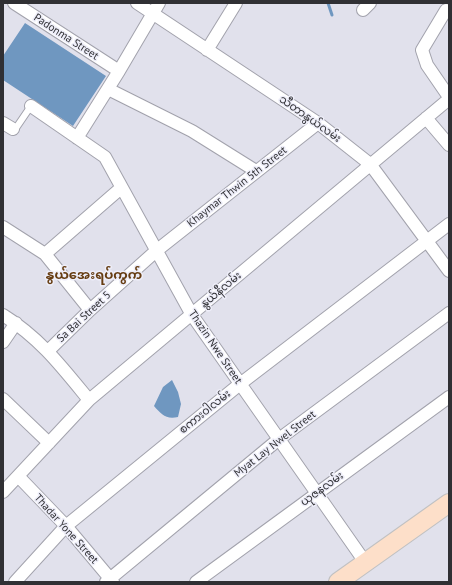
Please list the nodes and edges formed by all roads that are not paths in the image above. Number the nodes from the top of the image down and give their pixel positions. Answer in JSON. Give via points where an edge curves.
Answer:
{"nodes":[{"id":1,"x":14,"y":3,"type":"edge"},
{"id":2,"x":137,"y":3,"type":"edge"},
{"id":3,"x":236,"y":3,"type":"edge"},
{"id":4,"x":156,"y":8,"type":"edge"},
{"id":5,"x":444,"y":8,"type":"edge"},
{"id":6,"x":207,"y":50,"type":"junction"},
{"id":7,"x":119,"y":71,"type":"junction"},
{"id":8,"x":108,"y":89,"type":"junction"},
{"id":9,"x":449,"y":98,"type":"edge"},
{"id":10,"x":31,"y":106,"type":"joint"},
{"id":11,"x":426,"y":118,"type":"junction"},
{"id":12,"x":318,"y":122,"type":"junction"},
{"id":13,"x":8,"y":126,"type":"edge"},
{"id":14,"x":77,"y":138,"type":"junction"},
{"id":15,"x":449,"y":145,"type":"edge"},
{"id":16,"x":370,"y":164,"type":"junction"},
{"id":17,"x":256,"y":172,"type":"junction"},
{"id":18,"x":121,"y":188,"type":"junction"},
{"id":19,"x":449,"y":224,"type":"edge"},
{"id":20,"x":3,"y":227,"type":"edge"},
{"id":21,"x":427,"y":241,"type":"junction"},
{"id":22,"x":156,"y":251,"type":"junction"},
{"id":23,"x":45,"y":254,"type":"junction"},
{"id":24,"x":449,"y":271,"type":"edge"},
{"id":25,"x":90,"y":310,"type":"junction"},
{"id":26,"x":449,"y":313,"type":"edge"},
{"id":27,"x":3,"y":315,"type":"edge"},
{"id":28,"x":192,"y":315,"type":"junction"},
{"id":29,"x":16,"y":323,"type":"junction"},
{"id":30,"x":3,"y":342,"type":"edge"},
{"id":31,"x":48,"y":351,"type":"junction"},
{"id":32,"x":240,"y":384,"type":"junction"},
{"id":33,"x":449,"y":397,"type":"edge"},
{"id":34,"x":3,"y":399,"type":"edge"},
{"id":35,"x":89,"y":400,"type":"junction"},
{"id":36,"x":279,"y":439,"type":"junction"},
{"id":37,"x":49,"y":443,"type":"junction"},
{"id":38,"x":18,"y":476,"type":"junction"},
{"id":39,"x":3,"y":491,"type":"edge"},
{"id":40,"x":316,"y":493,"type":"junction"},
{"id":41,"x":449,"y":503,"type":"edge"},
{"id":42,"x":66,"y":526,"type":"junction"},
{"id":43,"x":365,"y":562,"type":"junction"},
{"id":44,"x":109,"y":581,"type":"edge"},
{"id":45,"x":15,"y":582,"type":"edge"},
{"id":46,"x":196,"y":582,"type":"edge"},
{"id":47,"x":338,"y":582,"type":"edge"}],
"edges":[{"from":1,"to":7,"type":"street","name":"Padonma Street"},
{"from":2,"to":4,"type":"street","name":"သီတာနွယ်လမ်း"},
{"from":3,"to":6,"type":"street"},
{"from":4,"to":6,"type":"street","name":"သီတာနွယ်လမ်း"},
{"from":4,"to":7,"type":"street"},
{"from":5,"to":9,"type":"street","via":[[422,50],[427,65]]},
{"from":6,"to":12,"type":"street","name":"သီတာနွယ်လမ်း"},
{"from":7,"to":8,"type":"street"},
{"from":8,"to":14,"type":"street"},
{"from":8,"to":17,"type":"street","via":[[192,131]]},
{"from":9,"to":11,"type":"street","name":"နွယ်နီလမ်း"},
{"from":10,"to":13,"type":"lane","via":[[16,128]]},
{"from":10,"to":14,"type":"street","name":"Thazin Nwe Street"},
{"from":11,"to":15,"type":"street"},
{"from":11,"to":16,"type":"street","name":"နွယ်နီလမ်း"},
{"from":12,"to":16,"type":"street","name":"သီတာနွယ်လမ်း"},
{"from":12,"to":17,"type":"street","name":"Khaymar Thwin 5th Street"},
{"from":14,"to":18,"type":"street","name":"Thazin Nwe Street","via":[[104,157]]},
{"from":16,"to":21,"type":"street","name":"သီတာနွယ်လမ်း"},
{"from":16,"to":28,"type":"street","name":"နွယ်နီလမ်း"},
{"from":17,"to":22,"type":"street","name":"Khaymar Thwin 5th Street"},
{"from":18,"to":22,"type":"street","name":"Thazin Nwe Street"},
{"from":18,"to":23,"type":"street"},
{"from":19,"to":21,"type":"street","name":"စကား၀ါလမ်း"},
{"from":20,"to":23,"type":"street"},
{"from":21,"to":24,"type":"street","name":"သီတာနွယ်လမ်း"},
{"from":21,"to":32,"type":"street","name":"စကား၀ါလမ်း"},
{"from":22,"to":25,"type":"street","name":"Sa Bai Street 5"},
{"from":22,"to":28,"type":"street","name":"Thazin Nwe Street"},
{"from":23,"to":25,"type":"street"},
{"from":25,"to":31,"type":"street","name":"Sa Bai Street 5"},
{"from":26,"to":36,"type":"street","name":"Myat Lay Nwel Street"},
{"from":27,"to":29,"type":"street","name":"Sa Bai Street 5"},
{"from":28,"to":32,"type":"street","name":"Thazin Nwe Street"},
{"from":28,"to":35,"type":"street","name":"နွယ်နီလမ်း"},
{"from":29,"to":30,"type":"street"},
{"from":29,"to":31,"type":"street","name":"Sa Bai Street 5"},
{"from":31,"to":35,"type":"street","name":"Sa Bai Street 5"},
{"from":32,"to":36,"type":"street","name":"Thazin Nwe Street"},
{"from":32,"to":42,"type":"street","name":"စကား၀ါလမ်း"},
{"from":33,"to":40,"type":"street","name":"ယုဇနလမ်း"},
{"from":34,"to":37,"type":"street"},
{"from":35,"to":37,"type":"street","name":"နွယ်နီလမ်း"},
{"from":36,"to":40,"type":"street","name":"Thazin Nwe Street"},
{"from":36,"to":44,"type":"street","name":"Myat Lay Nwel Street"},
{"from":37,"to":38,"type":"street","name":"နွယ်နီလမ်း"},
{"from":38,"to":39,"type":"street","name":"နွယ်နီလမ်း"},
{"from":38,"to":42,"type":"street","name":"Thadar Yone Street"},
{"from":40,"to":43,"type":"street","name":"Thazin Nwe Street"},
{"from":40,"to":46,"type":"street","name":"ယုဇနလမ်း"},
{"from":41,"to":43,"type":"main road"},
{"from":42,"to":44,"type":"street","name":"Thadar Yone Street"},
{"from":42,"to":45,"type":"street","name":"စကား၀ါလမ်း"},
{"from":43,"to":47,"type":"main road"}]}
